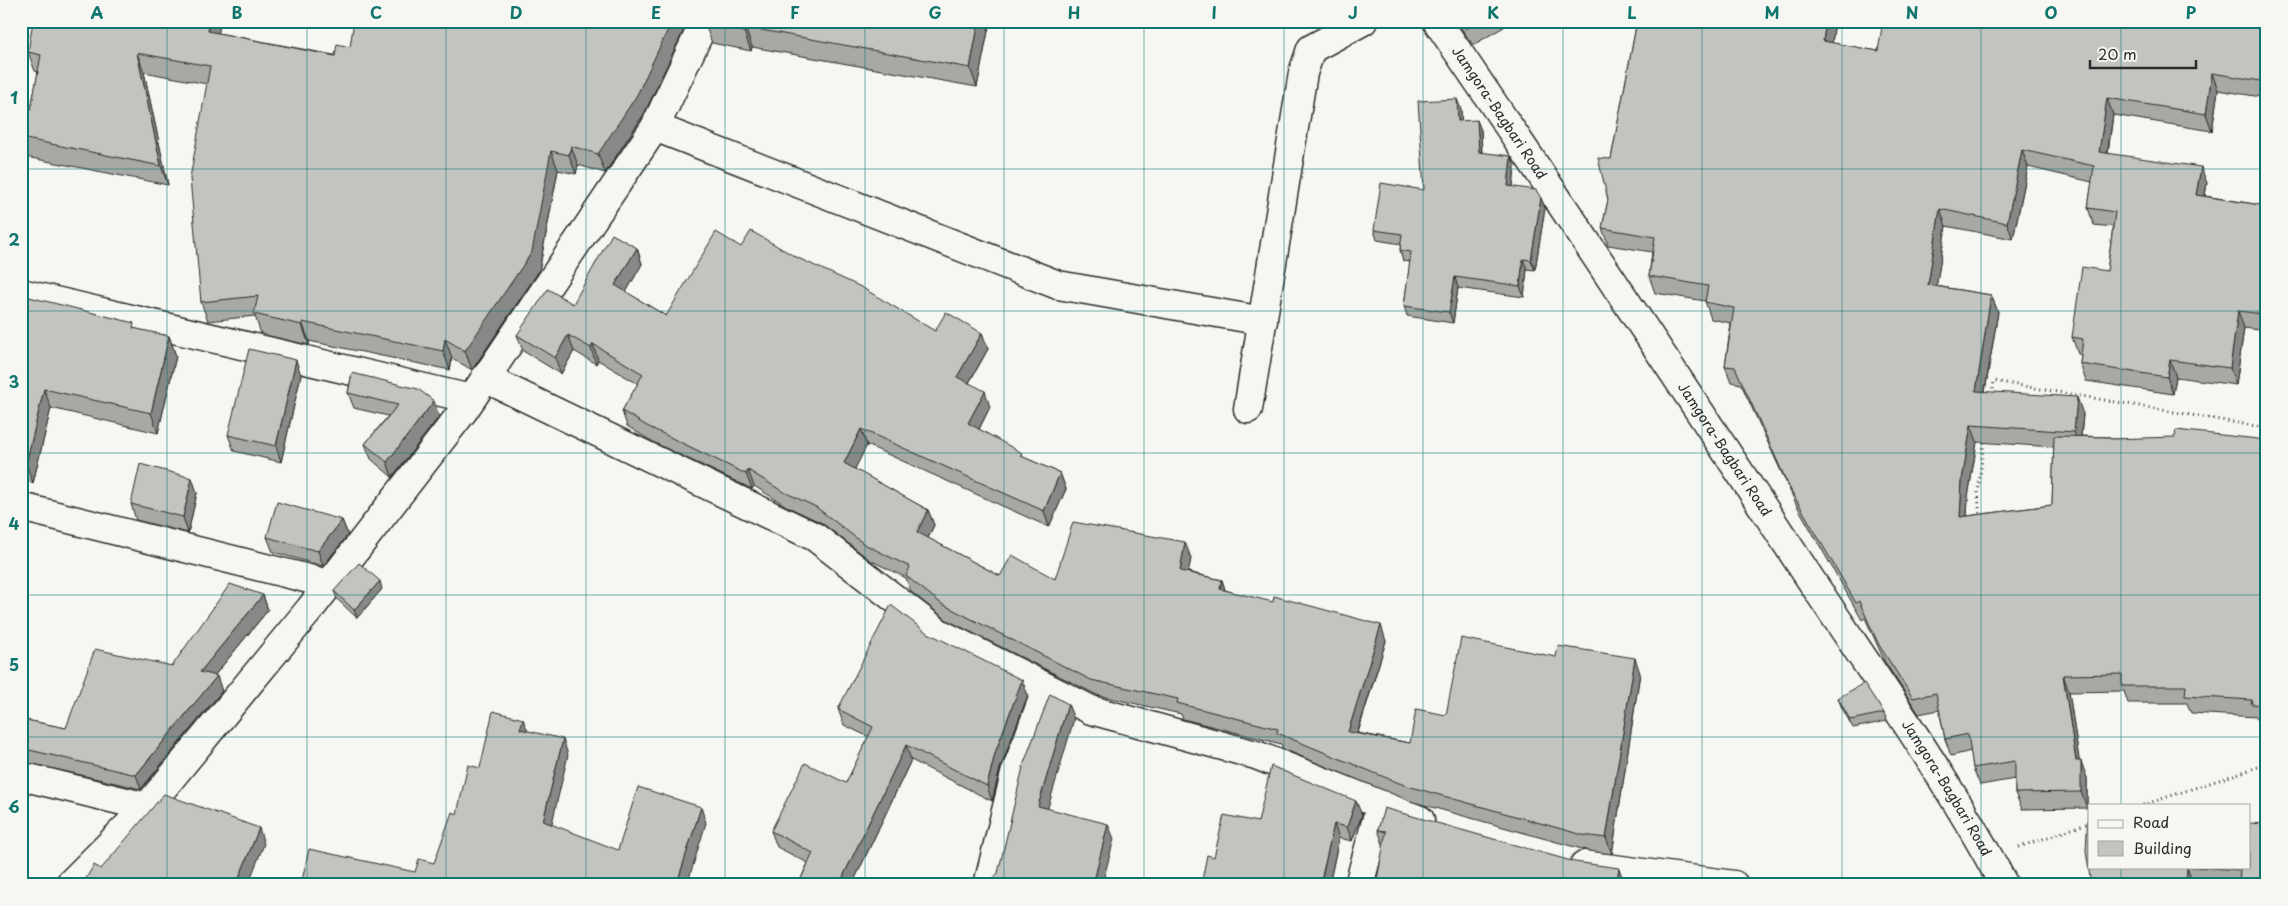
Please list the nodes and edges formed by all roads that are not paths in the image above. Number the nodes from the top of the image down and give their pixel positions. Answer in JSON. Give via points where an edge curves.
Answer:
{"nodes":[{"id":1,"x":705,"y":21,"type":"edge"},
{"id":2,"x":1363,"y":21,"type":"edge"},
{"id":3,"x":1437,"y":21,"type":"edge"},
{"id":4,"x":655,"y":127,"type":"junction"},
{"id":5,"x":21,"y":293,"type":"edge"},
{"id":6,"x":1263,"y":321,"type":"junction"},
{"id":7,"x":478,"y":389,"type":"junction"},
{"id":8,"x":1248,"y":409,"type":"dead end"},
{"id":9,"x":21,"y":507,"type":"edge"},
{"id":10,"x":329,"y":584,"type":"junction"},
{"id":11,"x":1047,"y":688,"type":"junction"},
{"id":12,"x":21,"y":776,"type":"edge"},
{"id":13,"x":147,"y":806,"type":"junction"},
{"id":14,"x":1380,"y":807,"type":"junction"},
{"id":15,"x":1443,"y":827,"type":"edge"},
{"id":16,"x":1557,"y":858,"type":"edge"},
{"id":17,"x":69,"y":885,"type":"edge"},
{"id":18,"x":988,"y":885,"type":"edge"},
{"id":19,"x":1359,"y":885,"type":"edge"},
{"id":20,"x":1734,"y":885,"type":"edge"},
{"id":21,"x":2004,"y":885,"type":"edge"}],
"edges":[{"from":1,"to":4,"type":"street"},
{"from":2,"to":6,"type":"street","via":[[1311,50],[1308,57]]},
{"from":3,"to":21,"type":"street","name":"Jamgora-Bagbari Road","via":[[1624,295],[1890,699]]},
{"from":4,"to":6,"type":"street","via":[[1058,285]]},
{"from":4,"to":7,"type":"street"},
{"from":5,"to":7,"type":"street"},
{"from":6,"to":8,"type":"street"},
{"from":7,"to":10,"type":"street"},
{"from":7,"to":11,"type":"street","via":[[815,536],[939,633]]},
{"from":9,"to":10,"type":"street"},
{"from":10,"to":13,"type":"street"},
{"from":11,"to":14,"type":"street","via":[[1091,710],[1256,755]]},
{"from":11,"to":18,"type":"street","via":[[1015,774]]},
{"from":12,"to":13,"type":"street"},
{"from":13,"to":17,"type":"street"},
{"from":14,"to":15,"type":"street"},
{"from":14,"to":19,"type":"street"},
{"from":16,"to":20,"type":"street","via":[[1586,866]]}]}
